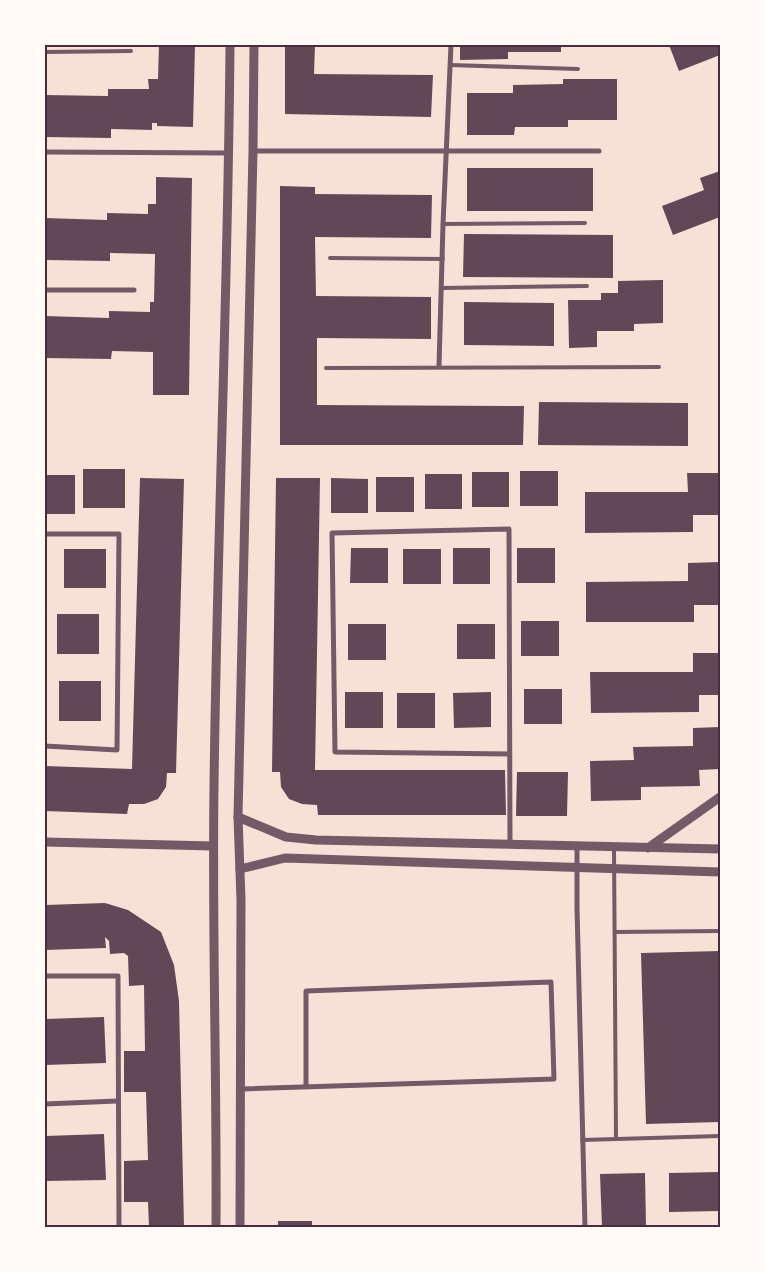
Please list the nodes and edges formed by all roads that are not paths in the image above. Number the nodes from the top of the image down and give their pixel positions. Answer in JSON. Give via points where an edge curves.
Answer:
{"nodes":[{"id":1,"x":230,"y":45,"type":"edge"},
{"id":2,"x":254,"y":45,"type":"edge"},
{"id":3,"x":451,"y":45,"type":"edge"},
{"id":4,"x":131,"y":51,"type":"dead end"},
{"id":5,"x":45,"y":52,"type":"edge"},
{"id":6,"x":450,"y":65,"type":"junction"},
{"id":7,"x":578,"y":69,"type":"dead end"},
{"id":8,"x":447,"y":150,"type":"junction"},
{"id":9,"x":253,"y":151,"type":"junction"},
{"id":10,"x":599,"y":151,"type":"dead end"},
{"id":11,"x":45,"y":152,"type":"edge"},
{"id":12,"x":229,"y":153,"type":"junction"},
{"id":13,"x":585,"y":223,"type":"dead end"},
{"id":14,"x":443,"y":224,"type":"junction"},
{"id":15,"x":330,"y":258,"type":"dead end"},
{"id":16,"x":443,"y":259,"type":"junction"},
{"id":17,"x":587,"y":286,"type":"dead end"},
{"id":18,"x":441,"y":288,"type":"junction"},
{"id":19,"x":45,"y":290,"type":"edge"},
{"id":20,"x":134,"y":290,"type":"dead end"},
{"id":21,"x":439,"y":366,"type":"junction"},
{"id":22,"x":659,"y":367,"type":"dead end"},
{"id":23,"x":326,"y":368,"type":"dead end"},
{"id":24,"x":45,"y":534,"type":"edge"},
{"id":25,"x":45,"y":746,"type":"edge"},
{"id":26,"x":510,"y":754,"type":"junction"},
{"id":27,"x":720,"y":797,"type":"edge"},
{"id":28,"x":238,"y":817,"type":"junction"},
{"id":29,"x":45,"y":842,"type":"edge"},
{"id":30,"x":510,"y":844,"type":"junction"},
{"id":31,"x":213,"y":846,"type":"junction"},
{"id":32,"x":577,"y":846,"type":"junction"},
{"id":33,"x":614,"y":847,"type":"junction"},
{"id":34,"x":648,"y":848,"type":"junction"},
{"id":35,"x":720,"y":849,"type":"edge"},
{"id":36,"x":577,"y":868,"type":"junction"},
{"id":37,"x":240,"y":869,"type":"junction"},
{"id":38,"x":615,"y":869,"type":"junction"},
{"id":39,"x":720,"y":872,"type":"edge"},
{"id":40,"x":720,"y":931,"type":"edge"},
{"id":41,"x":615,"y":932,"type":"junction"},
{"id":42,"x":45,"y":976,"type":"edge"},
{"id":43,"x":306,"y":1087,"type":"junction"},
{"id":44,"x":242,"y":1089,"type":"junction"},
{"id":45,"x":117,"y":1101,"type":"junction"},
{"id":46,"x":45,"y":1104,"type":"edge"},
{"id":47,"x":720,"y":1136,"type":"edge"},
{"id":48,"x":616,"y":1138,"type":"junction"},
{"id":49,"x":582,"y":1140,"type":"junction"},
{"id":50,"x":119,"y":1227,"type":"edge"},
{"id":51,"x":216,"y":1227,"type":"edge"},
{"id":52,"x":240,"y":1227,"type":"edge"},
{"id":53,"x":584,"y":1227,"type":"edge"}],
"edges":[{"from":1,"to":12,"type":"street"},
{"from":2,"to":9,"type":"street"},
{"from":3,"to":6,"type":"street"},
{"from":4,"to":5,"type":"lane"},
{"from":6,"to":7,"type":"lane"},
{"from":6,"to":8,"type":"street"},
{"from":8,"to":9,"type":"street"},
{"from":8,"to":10,"type":"street"},
{"from":8,"to":14,"type":"street"},
{"from":9,"to":28,"type":"street"},
{"from":11,"to":12,"type":"street"},
{"from":12,"to":31,"type":"street"},
{"from":13,"to":14,"type":"lane"},
{"from":14,"to":16,"type":"street"},
{"from":15,"to":16,"type":"lane"},
{"from":16,"to":18,"type":"street"},
{"from":17,"to":18,"type":"lane"},
{"from":18,"to":21,"type":"street"},
{"from":19,"to":20,"type":"street"},
{"from":21,"to":22,"type":"lane"},
{"from":21,"to":23,"type":"lane"},
{"from":24,"to":25,"type":"street","via":[[119,534],[117,750]]},
{"from":26,"to":26,"type":"street","via":[[509,529],[332,533],[335,752]]},
{"from":26,"to":30,"type":"street"},
{"from":27,"to":34,"type":"street"},
{"from":28,"to":30,"type":"street","via":[[286,837],[316,840]]},
{"from":28,"to":37,"type":"street"},
{"from":29,"to":31,"type":"street"},
{"from":30,"to":32,"type":"street"},
{"from":31,"to":51,"type":"street"},
{"from":32,"to":33,"type":"street"},
{"from":32,"to":36,"type":"street"},
{"from":33,"to":34,"type":"street"},
{"from":33,"to":38,"type":"lane"},
{"from":34,"to":35,"type":"street"},
{"from":36,"to":37,"type":"street","via":[[284,858]]},
{"from":36,"to":38,"type":"street"},
{"from":36,"to":49,"type":"street"},
{"from":37,"to":44,"type":"street"},
{"from":38,"to":39,"type":"street"},
{"from":38,"to":41,"type":"lane"},
{"from":40,"to":41,"type":"lane"},
{"from":41,"to":48,"type":"lane"},
{"from":42,"to":45,"type":"street","via":[[118,976]]},
{"from":43,"to":43,"type":"street","via":[[554,1079],[551,982],[306,991]]},
{"from":43,"to":44,"type":"street"},
{"from":44,"to":52,"type":"street"},
{"from":45,"to":46,"type":"street"},
{"from":45,"to":50,"type":"street"},
{"from":47,"to":48,"type":"lane"},
{"from":48,"to":49,"type":"lane"},
{"from":49,"to":53,"type":"street"}]}
